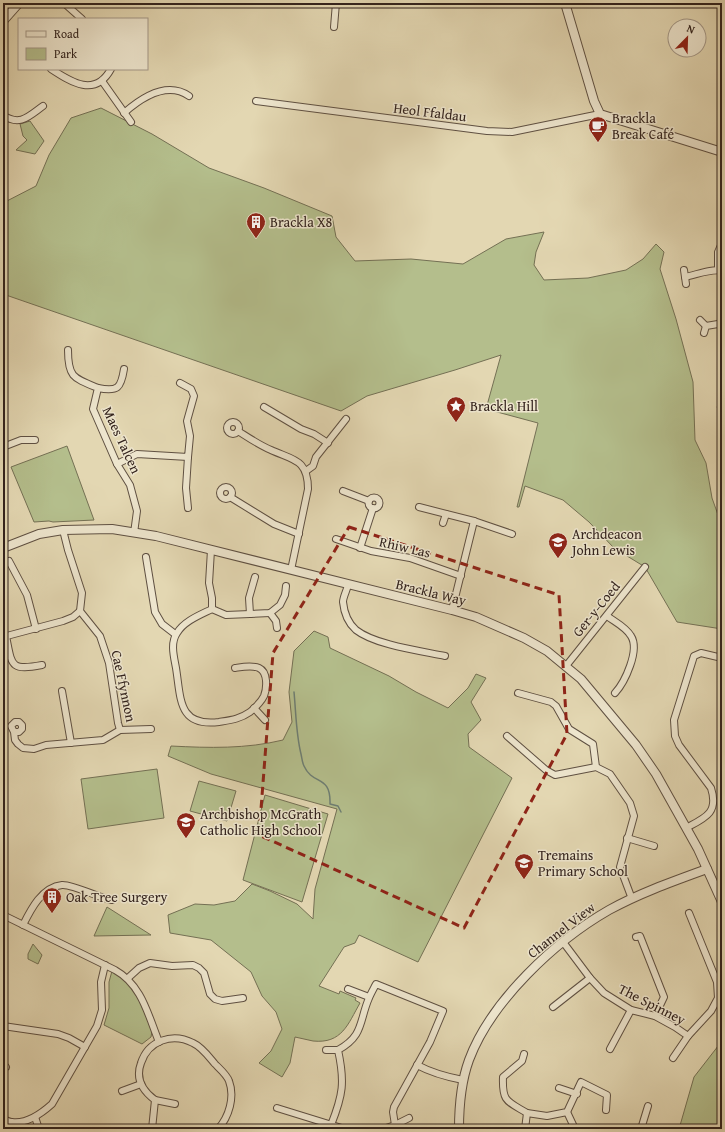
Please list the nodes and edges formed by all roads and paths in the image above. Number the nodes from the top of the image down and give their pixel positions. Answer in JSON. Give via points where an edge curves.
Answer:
{"nodes":[{"id":1,"x":12,"y":3,"type":"edge"},
{"id":2,"x":19,"y":3,"type":"edge"},
{"id":3,"x":336,"y":3,"type":"edge"},
{"id":4,"x":565,"y":3,"type":"edge"},
{"id":5,"x":66,"y":4,"type":"edge"},
{"id":6,"x":5,"y":18,"type":"edge"},
{"id":7,"x":81,"y":18,"type":"edge"},
{"id":8,"x":334,"y":27,"type":"dead end"},
{"id":9,"x":53,"y":70,"type":"edge"},
{"id":10,"x":109,"y":70,"type":"edge"},
{"id":11,"x":102,"y":81,"type":"junction"},
{"id":12,"x":189,"y":96,"type":"dead end"},
{"id":13,"x":256,"y":101,"type":"dead end"},
{"id":14,"x":34,"y":104,"type":"dead end"},
{"id":15,"x":124,"y":112,"type":"junction"},
{"id":16,"x":600,"y":114,"type":"junction"},
{"id":17,"x":3,"y":115,"type":"edge"},
{"id":18,"x":131,"y":122,"type":"dead end"},
{"id":19,"x":722,"y":152,"type":"edge"},
{"id":20,"x":722,"y":243,"type":"edge"},
{"id":21,"x":720,"y":270,"type":"edge"},
{"id":22,"x":686,"y":284,"type":"dead end"},
{"id":23,"x":700,"y":320,"type":"dead end"},
{"id":24,"x":722,"y":321,"type":"edge"},
{"id":25,"x":706,"y":326,"type":"junction"},
{"id":26,"x":704,"y":334,"type":"dead end"},
{"id":27,"x":68,"y":350,"type":"dead end"},
{"id":28,"x":124,"y":369,"type":"dead end"},
{"id":29,"x":180,"y":383,"type":"dead end"},
{"id":30,"x":98,"y":388,"type":"junction"},
{"id":31,"x":264,"y":408,"type":"dead end"},
{"id":32,"x":346,"y":419,"type":"dead end"},
{"id":33,"x":238,"y":431,"type":"dead end"},
{"id":34,"x":336,"y":432,"type":"junction"},
{"id":35,"x":342,"y":437,"type":"dead end"},
{"id":36,"x":35,"y":440,"type":"dead end"},
{"id":37,"x":328,"y":442,"type":"junction"},
{"id":38,"x":3,"y":447,"type":"edge"},
{"id":39,"x":188,"y":457,"type":"junction"},
{"id":40,"x":117,"y":464,"type":"junction"},
{"id":41,"x":306,"y":471,"type":"junction"},
{"id":42,"x":343,"y":491,"type":"dead end"},
{"id":43,"x":230,"y":497,"type":"dead end"},
{"id":44,"x":369,"y":501,"type":"junction"},
{"id":45,"x":419,"y":507,"type":"dead end"},
{"id":46,"x":188,"y":508,"type":"dead end"},
{"id":47,"x":373,"y":508,"type":"junction"},
{"id":48,"x":446,"y":514,"type":"junction"},
{"id":49,"x":474,"y":521,"type":"junction"},
{"id":50,"x":443,"y":523,"type":"dead end"},
{"id":51,"x":63,"y":530,"type":"junction"},
{"id":52,"x":134,"y":533,"type":"junction"},
{"id":53,"x":298,"y":534,"type":"junction"},
{"id":54,"x":512,"y":534,"type":"dead end"},
{"id":55,"x":336,"y":539,"type":"dead end"},
{"id":56,"x":3,"y":548,"type":"edge"},
{"id":57,"x":360,"y":548,"type":"junction"},
{"id":58,"x":211,"y":550,"type":"junction"},
{"id":59,"x":146,"y":557,"type":"dead end"},
{"id":60,"x":9,"y":561,"type":"dead end"},
{"id":61,"x":645,"y":567,"type":"dead end"},
{"id":62,"x":291,"y":570,"type":"junction"},
{"id":63,"x":461,"y":576,"type":"junction"},
{"id":64,"x":255,"y":577,"type":"dead end"},
{"id":65,"x":348,"y":585,"type":"junction"},
{"id":66,"x":286,"y":586,"type":"dead end"},
{"id":67,"x":212,"y":610,"type":"junction"},
{"id":68,"x":452,"y":610,"type":"junction"},
{"id":69,"x":80,"y":611,"type":"junction"},
{"id":70,"x":270,"y":613,"type":"junction"},
{"id":71,"x":250,"y":614,"type":"junction"},
{"id":72,"x":607,"y":616,"type":"junction"},
{"id":73,"x":277,"y":628,"type":"dead end"},
{"id":74,"x":36,"y":629,"type":"junction"},
{"id":75,"x":176,"y":634,"type":"junction"},
{"id":76,"x":4,"y":637,"type":"edge"},
{"id":77,"x":445,"y":656,"type":"dead end"},
{"id":78,"x":722,"y":658,"type":"edge"},
{"id":79,"x":42,"y":665,"type":"dead end"},
{"id":80,"x":566,"y":666,"type":"junction"},
{"id":81,"x":235,"y":668,"type":"dead end"},
{"id":82,"x":62,"y":691,"type":"dead end"},
{"id":83,"x":518,"y":693,"type":"dead end"},
{"id":84,"x":615,"y":693,"type":"dead end"},
{"id":85,"x":254,"y":708,"type":"junction"},
{"id":86,"x":265,"y":720,"type":"dead end"},
{"id":87,"x":152,"y":728,"type":"dead end"},
{"id":88,"x":120,"y":730,"type":"junction"},
{"id":89,"x":14,"y":732,"type":"dead end"},
{"id":90,"x":507,"y":736,"type":"dead end"},
{"id":91,"x":71,"y":743,"type":"junction"},
{"id":92,"x":596,"y":767,"type":"junction"},
{"id":93,"x":686,"y":828,"type":"junction"},
{"id":94,"x":627,"y":838,"type":"junction"},
{"id":95,"x":654,"y":846,"type":"dead end"},
{"id":96,"x":707,"y":869,"type":"junction"},
{"id":97,"x":632,"y":899,"type":"junction"},
{"id":98,"x":112,"y":900,"type":"dead end"},
{"id":99,"x":722,"y":902,"type":"edge"},
{"id":100,"x":689,"y":913,"type":"dead end"},
{"id":101,"x":3,"y":915,"type":"edge"},
{"id":102,"x":24,"y":925,"type":"junction"},
{"id":103,"x":636,"y":937,"type":"dead end"},
{"id":104,"x":562,"y":942,"type":"junction"},
{"id":105,"x":106,"y":965,"type":"junction"},
{"id":106,"x":128,"y":978,"type":"junction"},
{"id":107,"x":590,"y":978,"type":"junction"},
{"id":108,"x":348,"y":989,"type":"dead end"},
{"id":109,"x":369,"y":997,"type":"junction"},
{"id":110,"x":243,"y":998,"type":"dead end"},
{"id":111,"x":553,"y":1007,"type":"dead end"},
{"id":112,"x":631,"y":1010,"type":"junction"},
{"id":113,"x":655,"y":1016,"type":"junction"},
{"id":114,"x":3,"y":1026,"type":"edge"},
{"id":115,"x":688,"y":1036,"type":"junction"},
{"id":116,"x":159,"y":1042,"type":"junction"},
{"id":117,"x":85,"y":1047,"type":"junction"},
{"id":118,"x":610,"y":1049,"type":"dead end"},
{"id":119,"x":326,"y":1050,"type":"dead end"},
{"id":120,"x":338,"y":1050,"type":"junction"},
{"id":121,"x":524,"y":1054,"type":"dead end"},
{"id":122,"x":673,"y":1058,"type":"dead end"},
{"id":123,"x":417,"y":1065,"type":"junction"},
{"id":124,"x":463,"y":1080,"type":"junction"},
{"id":125,"x":141,"y":1084,"type":"junction"},
{"id":126,"x":559,"y":1088,"type":"dead end"},
{"id":127,"x":122,"y":1091,"type":"dead end"},
{"id":128,"x":577,"y":1094,"type":"junction"},
{"id":129,"x":155,"y":1100,"type":"junction"},
{"id":130,"x":175,"y":1104,"type":"dead end"},
{"id":131,"x":648,"y":1106,"type":"dead end"},
{"id":132,"x":276,"y":1108,"type":"dead end"},
{"id":133,"x":606,"y":1110,"type":"dead end"},
{"id":134,"x":568,"y":1112,"type":"junction"},
{"id":135,"x":527,"y":1113,"type":"junction"},
{"id":136,"x":35,"y":1117,"type":"junction"},
{"id":137,"x":409,"y":1118,"type":"dead end"},
{"id":138,"x":3,"y":1119,"type":"edge"},
{"id":139,"x":223,"y":1124,"type":"junction"},
{"id":140,"x":331,"y":1125,"type":"junction"},
{"id":141,"x":395,"y":1125,"type":"junction"},
{"id":142,"x":39,"y":1129,"type":"edge"},
{"id":143,"x":152,"y":1129,"type":"edge"},
{"id":144,"x":218,"y":1129,"type":"edge"},
{"id":145,"x":229,"y":1129,"type":"edge"},
{"id":146,"x":345,"y":1129,"type":"edge"},
{"id":147,"x":383,"y":1129,"type":"edge"},
{"id":148,"x":459,"y":1129,"type":"edge"},
{"id":149,"x":525,"y":1129,"type":"edge"},
{"id":150,"x":575,"y":1129,"type":"edge"},
{"id":151,"x":641,"y":1129,"type":"edge"}],
"edges":[{"from":1,"to":6,"type":"street"},
{"from":2,"to":6,"type":"street"},
{"from":3,"to":8,"type":"street"},
{"from":4,"to":16,"type":"street"},
{"from":5,"to":7,"type":"street"},
{"from":9,"to":11,"type":"street","via":[[71,82],[89,85]]},
{"from":10,"to":11,"type":"street"},
{"from":11,"to":15,"type":"street"},
{"from":12,"to":15,"type":"street","via":[[178,90],[147,95]]},
{"from":13,"to":16,"type":"street","name":"Heol Ffaldau","via":[[500,132],[512,132]]},
{"from":14,"to":17,"type":"street","via":[[40,108],[20,120],[11,120]]},
{"from":15,"to":18,"type":"street"},
{"from":16,"to":19,"type":"street"},
{"from":20,"to":21,"type":"street","via":[[718,252]]},
{"from":21,"to":22,"type":"street","via":[[685,273]]},
{"from":23,"to":25,"type":"street"},
{"from":24,"to":25,"type":"street"},
{"from":25,"to":26,"type":"street"},
{"from":27,"to":30,"type":"street","via":[[68,365],[72,374]]},
{"from":28,"to":30,"type":"street","via":[[122,382],[116,388],[110,391]]},
{"from":29,"to":39,"type":"street","via":[[191,389],[194,396],[187,420],[190,436]]},
{"from":30,"to":40,"type":"street","name":"Maes Talcen","via":[[93,409]]},
{"from":31,"to":37,"type":"street"},
{"from":32,"to":34,"type":"street"},
{"from":33,"to":41,"type":"street","via":[[271,450],[292,458]]},
{"from":34,"to":35,"type":"street"},
{"from":34,"to":37,"type":"street"},
{"from":36,"to":38,"type":"street","via":[[21,440]]},
{"from":37,"to":41,"type":"street","via":[[316,457],[313,466]]},
{"from":39,"to":40,"type":"street","via":[[137,454]]},
{"from":39,"to":46,"type":"street"},
{"from":40,"to":52,"type":"street","name":"Maes Talcen","via":[[130,485],[137,511]]},
{"from":41,"to":53,"type":"street","via":[[308,489]]},
{"from":42,"to":44,"type":"street"},
{"from":43,"to":53,"type":"street","via":[[274,524]]},
{"from":44,"to":47,"type":"street"},
{"from":44,"to":47,"type":"street","via":[[375,497],[380,500],[379,506]]},
{"from":45,"to":48,"type":"street"},
{"from":47,"to":57,"type":"street"},
{"from":48,"to":49,"type":"street"},
{"from":48,"to":50,"type":"street"},
{"from":49,"to":54,"type":"street"},
{"from":49,"to":63,"type":"street"},
{"from":51,"to":52,"type":"street","name":"Brackla Way","via":[[112,529]]},
{"from":51,"to":56,"type":"street","name":"Brackla Way","via":[[39,534]]},
{"from":51,"to":69,"type":"street","via":[[82,592]]},
{"from":52,"to":58,"type":"street","name":"Brackla Way"},
{"from":53,"to":62,"type":"street"},
{"from":55,"to":57,"type":"street","name":"Rhiw Las","via":[[344,538]]},
{"from":57,"to":63,"type":"street","name":"Rhiw Las","via":[[410,558]]},
{"from":58,"to":62,"type":"street","name":"Brackla Way"},
{"from":58,"to":67,"type":"street","via":[[209,583]]},
{"from":59,"to":75,"type":"street","via":[[155,612],[162,624]]},
{"from":60,"to":74,"type":"street","via":[[27,595]]},
{"from":61,"to":72,"type":"street","name":"Ger-y-Coed"},
{"from":62,"to":65,"type":"street","name":"Brackla Way"},
{"from":63,"to":68,"type":"street"},
{"from":64,"to":71,"type":"street","via":[[249,598]]},
{"from":65,"to":68,"type":"street","name":"Brackla Way"},
{"from":65,"to":77,"type":"street","via":[[343,601],[347,618],[356,629],[370,638],[393,645]]},
{"from":66,"to":70,"type":"street","via":[[280,605]]},
{"from":67,"to":71,"type":"street","via":[[226,615]]},
{"from":67,"to":75,"type":"street","via":[[188,622]]},
{"from":68,"to":80,"type":"street","name":"Brackla Way","via":[[509,631],[547,651]]},
{"from":69,"to":74,"type":"street","via":[[73,617]]},
{"from":69,"to":88,"type":"street","name":"Cae Ffynnon","via":[[100,636],[109,663]]},
{"from":70,"to":71,"type":"street"},
{"from":70,"to":73,"type":"street","via":[[276,621]]},
{"from":72,"to":80,"type":"street","name":"Ger-y-Coed"},
{"from":72,"to":84,"type":"street","via":[[628,632],[634,641],[630,665]]},
{"from":74,"to":76,"type":"street"},
{"from":75,"to":85,"type":"street","via":[[173,644],[180,692],[184,709],[190,717],[205,723],[234,720]]},
{"from":76,"to":79,"type":"street","via":[[11,660],[16,666],[24,669]]},
{"from":78,"to":93,"type":"street","via":[[701,653],[694,656],[674,720],[675,736],[679,745],[711,788],[713,795],[709,815]]},
{"from":80,"to":93,"type":"street","name":"Brackla Way","via":[[581,679],[636,744]]},
{"from":81,"to":85,"type":"street","via":[[251,666],[262,670],[265,677],[264,695]]},
{"from":82,"to":91,"type":"street"},
{"from":83,"to":92,"type":"street","via":[[551,702],[556,706],[569,729],[593,744]]},
{"from":85,"to":86,"type":"street"},
{"from":87,"to":88,"type":"street","name":"Cae Ffynnon"},
{"from":88,"to":91,"type":"street","via":[[103,740]]},
{"from":89,"to":91,"type":"street","via":[[15,740],[23,748],[34,749],[46,745]]},
{"from":90,"to":92,"type":"street","via":[[555,775]]},
{"from":92,"to":94,"type":"street","via":[[610,774],[630,803],[634,816]]},
{"from":93,"to":96,"type":"street","name":"Brackla Way"},
{"from":94,"to":95,"type":"street"},
{"from":94,"to":97,"type":"street","via":[[620,867]]},
{"from":96,"to":97,"type":"street","name":"Channel View"},
{"from":96,"to":99,"type":"street","name":"Brackla Way"},
{"from":97,"to":104,"type":"street","name":"Channel View","via":[[609,910]]},
{"from":98,"to":102,"type":"street","via":[[62,885],[42,895]]},
{"from":100,"to":115,"type":"street","name":"The Spinney","via":[[717,982],[718,998],[711,1011]]},
{"from":101,"to":102,"type":"street"},
{"from":102,"to":105,"type":"street"},
{"from":103,"to":113,"type":"street","via":[[640,936],[664,997]]},
{"from":104,"to":107,"type":"street","name":"The Spinney"},
{"from":104,"to":124,"type":"street","name":"Channel View","via":[[527,975],[486,1025],[468,1061]]},
{"from":105,"to":106,"type":"street"},
{"from":105,"to":117,"type":"street","via":[[101,982],[100,1018]]},
{"from":106,"to":110,"type":"street","via":[[138,968],[150,964],[193,965],[204,973],[214,999],[222,1001]]},
{"from":106,"to":116,"type":"street","via":[[141,995]]},
{"from":107,"to":111,"type":"street"},
{"from":107,"to":112,"type":"street","name":"The Spinney","via":[[604,993]]},
{"from":108,"to":109,"type":"street"},
{"from":109,"to":120,"type":"street","via":[[357,1035]]},
{"from":109,"to":123,"type":"street","via":[[376,984],[443,1011]]},
{"from":112,"to":113,"type":"street","name":"The Spinney"},
{"from":112,"to":118,"type":"street"},
{"from":113,"to":115,"type":"street","name":"The Spinney"},
{"from":114,"to":117,"type":"street","via":[[58,1034]]},
{"from":115,"to":122,"type":"street"},
{"from":116,"to":125,"type":"street","via":[[149,1048],[139,1067]]},
{"from":116,"to":139,"type":"street","via":[[177,1039],[195,1044],[229,1080],[231,1104]]},
{"from":117,"to":136,"type":"street","via":[[52,1104]]},
{"from":119,"to":120,"type":"street"},
{"from":120,"to":140,"type":"street","via":[[343,1083]]},
{"from":121,"to":135,"type":"street","via":[[522,1061],[503,1077],[502,1092],[507,1102]]},
{"from":123,"to":124,"type":"street","via":[[441,1075]]},
{"from":123,"to":141,"type":"street","via":[[394,1107]]},
{"from":124,"to":148,"type":"street","name":"Channel View"},
{"from":125,"to":127,"type":"street"},
{"from":125,"to":129,"type":"street","via":[[145,1093]]},
{"from":126,"to":128,"type":"street"},
{"from":128,"to":133,"type":"street","via":[[581,1082],[607,1095]]},
{"from":128,"to":134,"type":"street"},
{"from":129,"to":130,"type":"street"},
{"from":129,"to":143,"type":"street"},
{"from":131,"to":151,"type":"street"},
{"from":132,"to":140,"type":"street"},
{"from":134,"to":135,"type":"street","via":[[547,1116]]},
{"from":134,"to":150,"type":"street"},
{"from":135,"to":149,"type":"street"},
{"from":136,"to":138,"type":"street","via":[[13,1122]]},
{"from":136,"to":142,"type":"street"},
{"from":137,"to":141,"type":"street"},
{"from":139,"to":144,"type":"street"},
{"from":139,"to":145,"type":"street"},
{"from":140,"to":146,"type":"street"},
{"from":141,"to":147,"type":"street"}]}
